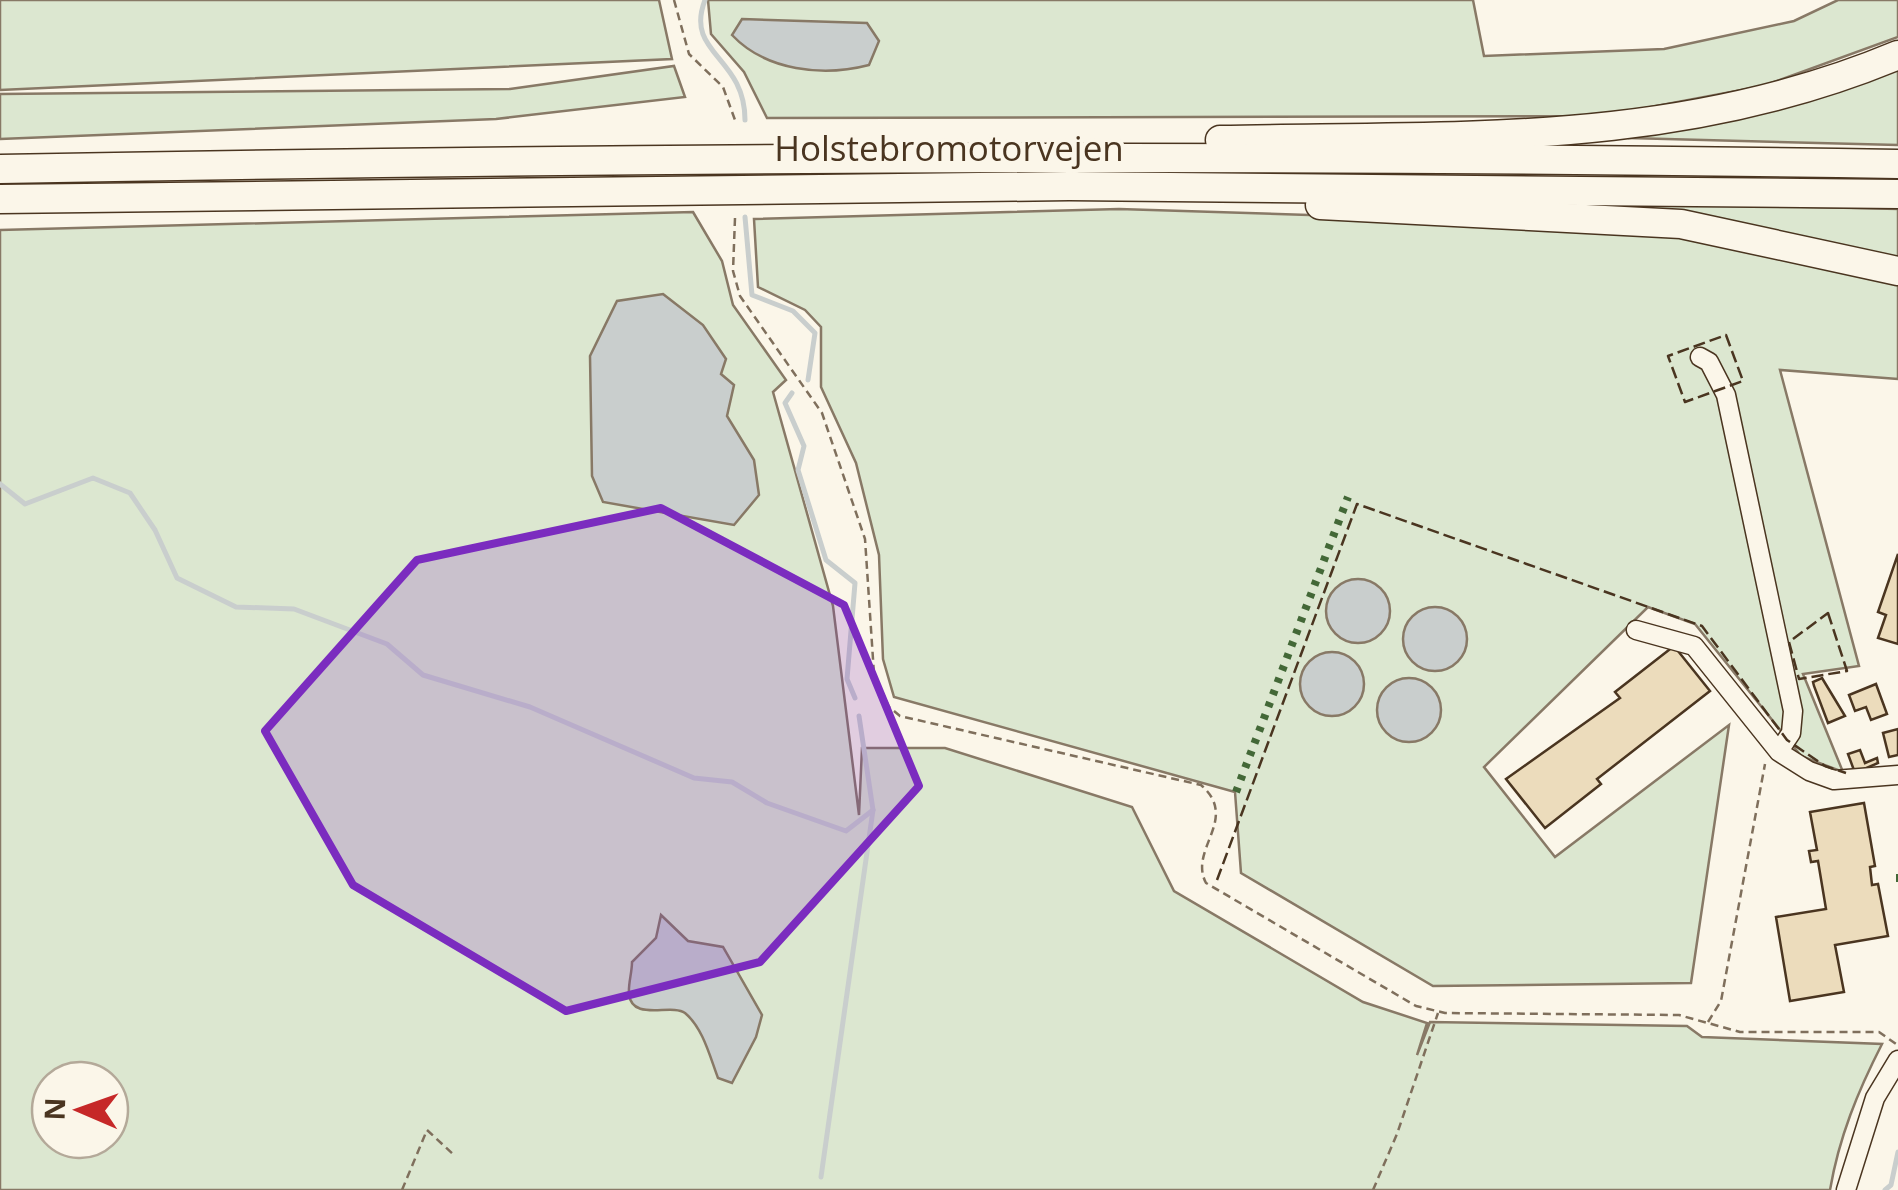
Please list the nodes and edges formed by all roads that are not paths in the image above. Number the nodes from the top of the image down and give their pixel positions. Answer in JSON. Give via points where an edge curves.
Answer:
{"nodes":[{"id":1,"x":1898,"y":55,"type":"edge"},
{"id":2,"x":792,"y":158,"type":"junction"},
{"id":3,"x":1898,"y":164,"type":"edge"},
{"id":4,"x":0,"y":169,"type":"edge"},
{"id":5,"x":1069,"y":186,"type":"junction"},
{"id":6,"x":1898,"y":194,"type":"edge"},
{"id":7,"x":0,"y":199,"type":"edge"},
{"id":8,"x":1898,"y":271,"type":"edge"},
{"id":9,"x":1700,"y":357,"type":"dead end"},
{"id":10,"x":1636,"y":630,"type":"dead end"},
{"id":11,"x":1779,"y":751,"type":"junction"},
{"id":12,"x":1898,"y":775,"type":"edge"},
{"id":13,"x":1898,"y":1060,"type":"edge"},
{"id":14,"x":1846,"y":1190,"type":"edge"}],
"edges":[{"from":1,"to":2,"type":"highway","via":[[1764,101],[1576,133],[923,145]]},
{"from":2,"to":3,"type":"highway","name":"Holstebromotorvejen"},
{"from":2,"to":4,"type":"highway","name":"Holstebromotorvejen"},
{"from":5,"to":6,"type":"highway","name":"Holstebromotorvejen"},
{"from":5,"to":7,"type":"highway","name":"Holstebromotorvejen"},
{"from":5,"to":8,"type":"highway","via":[[1132,196],[1681,224]]},
{"from":9,"to":11,"type":"street","via":[[1726,395],[1792,711],[1791,734]]},
{"from":10,"to":11,"type":"street","via":[[1694,646]]},
{"from":11,"to":12,"type":"street","via":[[1834,780]]},
{"from":13,"to":14,"type":"street","via":[[1874,1098]]}]}
